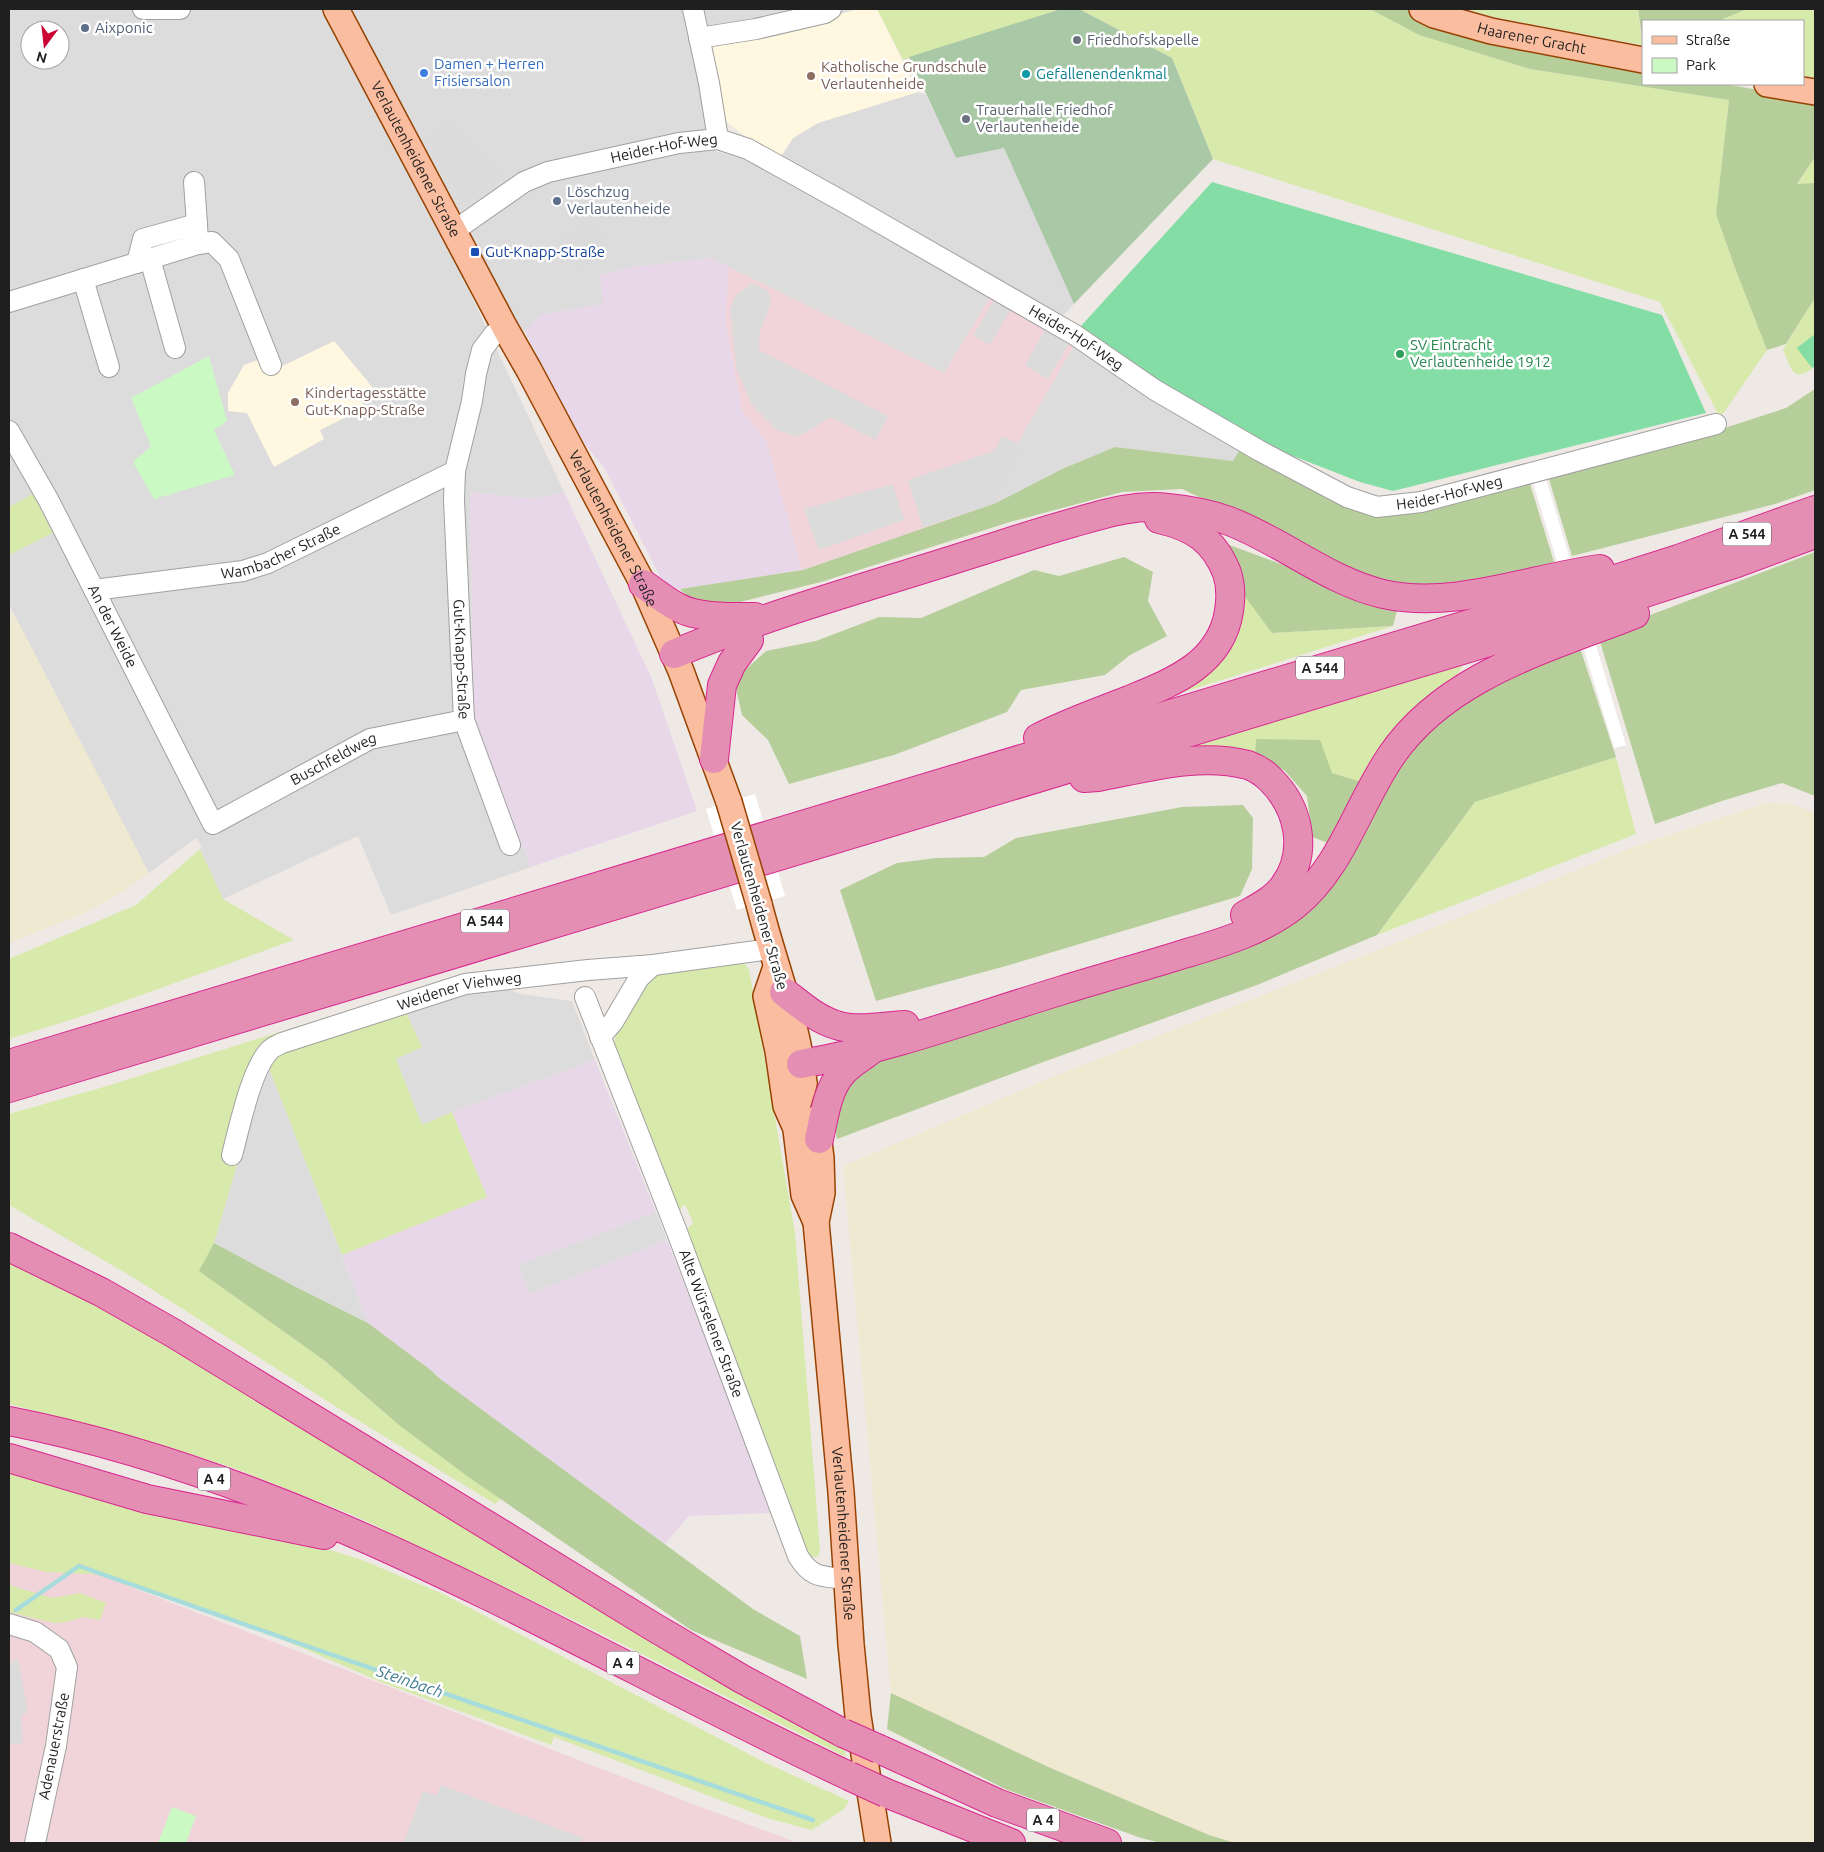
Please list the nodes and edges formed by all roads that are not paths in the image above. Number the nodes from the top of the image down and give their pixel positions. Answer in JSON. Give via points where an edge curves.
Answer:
{"nodes":[{"id":1,"x":143,"y":9,"type":"edge"},
{"id":2,"x":180,"y":9,"type":"edge"},
{"id":3,"x":336,"y":9,"type":"edge"},
{"id":4,"x":693,"y":9,"type":"edge"},
{"id":5,"x":831,"y":9,"type":"edge"},
{"id":6,"x":1422,"y":9,"type":"edge"},
{"id":7,"x":699,"y":38,"type":"junction"},
{"id":8,"x":1642,"y":60,"type":"edge"},
{"id":9,"x":1773,"y":85,"type":"edge"},
{"id":10,"x":1815,"y":92,"type":"edge"},
{"id":11,"x":718,"y":139,"type":"junction"},
{"id":12,"x":194,"y":182,"type":"dead end"},
{"id":13,"x":197,"y":224,"type":"junction"},
{"id":14,"x":454,"y":231,"type":"junction"},
{"id":15,"x":198,"y":244,"type":"junction"},
{"id":16,"x":143,"y":261,"type":"junction"},
{"id":17,"x":83,"y":279,"type":"junction"},
{"id":18,"x":9,"y":302,"type":"edge"},
{"id":19,"x":505,"y":328,"type":"junction"},
{"id":20,"x":175,"y":348,"type":"dead end"},
{"id":21,"x":271,"y":365,"type":"dead end"},
{"id":22,"x":109,"y":367,"type":"dead end"},
{"id":23,"x":1716,"y":424,"type":"dead end"},
{"id":24,"x":9,"y":431,"type":"edge"},
{"id":25,"x":455,"y":471,"type":"junction"},
{"id":26,"x":1815,"y":510,"type":"edge"},
{"id":27,"x":1815,"y":534,"type":"edge"},
{"id":28,"x":1678,"y":559,"type":"junction"},
{"id":29,"x":1737,"y":563,"type":"junction"},
{"id":30,"x":642,"y":584,"type":"junction"},
{"id":31,"x":94,"y":590,"type":"junction"},
{"id":32,"x":777,"y":616,"type":"junction"},
{"id":33,"x":749,"y":640,"type":"junction"},
{"id":34,"x":677,"y":662,"type":"junction"},
{"id":35,"x":464,"y":720,"type":"junction"},
{"id":36,"x":714,"y":759,"type":"junction"},
{"id":37,"x":961,"y":778,"type":"junction"},
{"id":38,"x":1027,"y":780,"type":"junction"},
{"id":39,"x":213,"y":824,"type":"joint"},
{"id":40,"x":510,"y":845,"type":"dead end"},
{"id":41,"x":653,"y":965,"type":"junction"},
{"id":42,"x":777,"y":969,"type":"junction"},
{"id":43,"x":584,"y":997,"type":"dead end"},
{"id":44,"x":905,"y":1025,"type":"junction"},
{"id":45,"x":600,"y":1037,"type":"junction"},
{"id":46,"x":876,"y":1047,"type":"junction"},
{"id":47,"x":9,"y":1064,"type":"edge"},
{"id":48,"x":801,"y":1065,"type":"junction"},
{"id":49,"x":9,"y":1088,"type":"edge"},
{"id":50,"x":808,"y":1134,"type":"junction"},
{"id":51,"x":232,"y":1155,"type":"dead end"},
{"id":52,"x":9,"y":1247,"type":"edge"},
{"id":53,"x":9,"y":1421,"type":"edge"},
{"id":54,"x":9,"y":1458,"type":"edge"},
{"id":55,"x":396,"y":1552,"type":"junction"},
{"id":56,"x":847,"y":1579,"type":"junction"},
{"id":57,"x":9,"y":1624,"type":"edge"},
{"id":58,"x":35,"y":1843,"type":"edge"},
{"id":59,"x":878,"y":1843,"type":"edge"},
{"id":60,"x":1011,"y":1843,"type":"edge"},
{"id":61,"x":1107,"y":1843,"type":"edge"}],
"edges":[{"from":1,"to":2,"type":"street"},
{"from":3,"to":14,"type":"main road","name":"Verlautenheidener Straße"},
{"from":4,"to":7,"type":"street"},
{"from":5,"to":7,"type":"street","via":[[782,23]]},
{"from":6,"to":8,"type":"main road","name":"Haarener Gracht","via":[[1491,31]]},
{"from":7,"to":11,"type":"street"},
{"from":9,"to":10,"type":"main road"},
{"from":11,"to":14,"type":"street","name":"Heider-Hof-Weg","via":[[679,143],[548,172],[524,182]]},
{"from":11,"to":23,"type":"street","name":"Heider-Hof-Weg","via":[[748,150],[1075,335],[1156,390],[1260,451],[1347,497],[1377,506],[1421,502]]},
{"from":12,"to":13,"type":"street"},
{"from":13,"to":15,"type":"street"},
{"from":13,"to":16,"type":"street","via":[[143,239]]},
{"from":14,"to":19,"type":"main road","name":"Verlautenheidener Straße"},
{"from":15,"to":16,"type":"street"},
{"from":15,"to":21,"type":"street","via":[[212,242],[230,259]]},
{"from":16,"to":17,"type":"street"},
{"from":16,"to":20,"type":"street"},
{"from":17,"to":18,"type":"street"},
{"from":17,"to":22,"type":"street"},
{"from":19,"to":25,"type":"street","name":"Gut-Knapp-Straße","via":[[494,334],[482,350]]},
{"from":19,"to":30,"type":"main road","name":"Verlautenheidener Straße"},
{"from":24,"to":31,"type":"street","name":"An der Weide"},
{"from":25,"to":31,"type":"street","name":"Wambacher Straße","via":[[268,563],[243,571]]},
{"from":25,"to":35,"type":"street","name":"Gut-Knapp-Straße"},
{"from":26,"to":28,"type":"highway","number":"A 544"},
{"from":27,"to":29,"type":"highway","number":"A 544"},
{"from":28,"to":32,"type":"highway","via":[[1576,572],[1468,595],[1399,597],[1345,580],[1231,522],[1166,507],[1130,508],[1049,530]]},
{"from":28,"to":37,"type":"highway","number":"A 544"},
{"from":29,"to":38,"type":"highway","number":"A 544","via":[[1547,624]]},
{"from":29,"to":46,"type":"highway","via":[[1680,596],[1518,660],[1455,693],[1433,709],[1409,732],[1390,757],[1325,874],[1296,904],[1257,928],[1231,940]]},
{"from":30,"to":32,"type":"highway","via":[[692,613],[727,618]]},
{"from":30,"to":34,"type":"main road","name":"Verlautenheidener Straße"},
{"from":31,"to":39,"type":"street","name":"An der Weide"},
{"from":32,"to":34,"type":"highway","via":[[701,642]]},
{"from":33,"to":34,"type":"highway"},
{"from":33,"to":36,"type":"highway","via":[[732,663],[722,685]]},
{"from":33,"to":37,"type":"highway","via":[[932,586],[1049,539],[1099,525],[1157,519],[1192,530],[1213,546],[1228,576],[1230,606],[1215,647],[1197,666],[1169,684],[1047,734]]},
{"from":34,"to":36,"type":"main road","name":"Verlautenheidener Straße"},
{"from":35,"to":39,"type":"street","name":"Buschfeldweg","via":[[370,739]]},
{"from":35,"to":40,"type":"street","name":"Gut-Knapp-Straße"},
{"from":36,"to":42,"type":"main road","name":"Verlautenheidener Straße","bridge":true},
{"from":37,"to":47,"type":"highway","number":"A 544"},
{"from":38,"to":44,"type":"highway","via":[[1098,777],[1194,760],[1250,766],[1279,787],[1287,800],[1298,826],[1298,854],[1284,886],[1264,904],[1240,918],[1205,932]]},
{"from":38,"to":49,"type":"highway","number":"A 544"},
{"from":41,"to":42,"type":"street","name":"Weidener Viehweg"},
{"from":41,"to":45,"type":"street","via":[[639,978],[614,1022]]},
{"from":41,"to":51,"type":"street","name":"Weidener Viehweg","via":[[465,984],[282,1043],[270,1050],[262,1061]]},
{"from":42,"to":44,"type":"highway","via":[[809,1011],[824,1021],[850,1027]]},
{"from":42,"to":48,"type":"main road","name":"Verlautenheidener Straße"},
{"from":42,"to":50,"type":"main road","via":[[766,996],[786,1106]]},
{"from":43,"to":45,"type":"street","name":"Alte Würselener Straße"},
{"from":44,"to":48,"type":"highway","via":[[857,1038]]},
{"from":45,"to":56,"type":"street","name":"Alte Würselener Straße","via":[[798,1556],[806,1569],[816,1575]]},
{"from":46,"to":48,"type":"highway"},
{"from":46,"to":50,"type":"highway","via":[[843,1073]]},
{"from":48,"to":50,"type":"main road","name":"Verlautenheidener Straße","via":[[813,1106]]},
{"from":50,"to":56,"type":"main road","name":"Verlautenheidener Straße","via":[[822,1193],[816,1222]]},
{"from":52,"to":61,"type":"highway","number":"A 4","bridge":true,"via":[[101,1292],[173,1333],[652,1626],[843,1733],[997,1803]]},
{"from":53,"to":55,"type":"highway","number":"A 4","via":[[124,1450],[210,1477],[294,1508]]},
{"from":54,"to":55,"type":"highway","via":[[184,1507]]},
{"from":55,"to":60,"type":"highway","number":"A 4","bridge":true,"via":[[849,1776]]},
{"from":56,"to":59,"type":"main road","name":"Verlautenheidener Straße","via":[[858,1716]]},
{"from":57,"to":58,"type":"street","name":"Adenauerstraße","via":[[36,1632],[59,1650],[67,1667],[64,1700]]}]}
